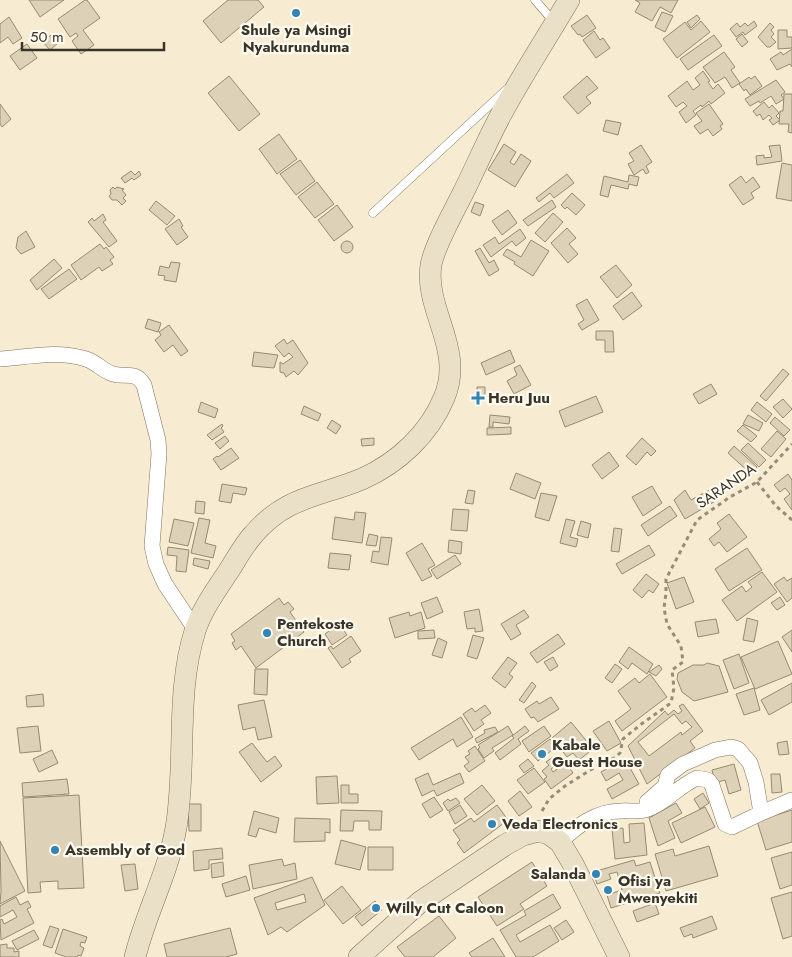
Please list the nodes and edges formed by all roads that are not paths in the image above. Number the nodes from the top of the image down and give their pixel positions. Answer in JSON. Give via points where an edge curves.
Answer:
{"nodes":[{"id":1,"x":535,"y":0,"type":"edge"},
{"id":2,"x":569,"y":0,"type":"edge"},
{"id":3,"x":555,"y":24,"type":"junction"},
{"id":4,"x":528,"y":70,"type":"junction"},
{"id":5,"x":373,"y":213,"type":"dead end"},
{"id":6,"x":0,"y":359,"type":"edge"},
{"id":7,"x":196,"y":629,"type":"junction"},
{"id":8,"x":792,"y":800,"type":"edge"},
{"id":9,"x":636,"y":811,"type":"junction"},
{"id":10,"x":761,"y":812,"type":"junction"},
{"id":11,"x":560,"y":842,"type":"junction"},
{"id":12,"x":135,"y":957,"type":"edge"},
{"id":13,"x":360,"y":957,"type":"edge"},
{"id":14,"x":619,"y":957,"type":"edge"}],
"edges":[{"from":1,"to":3,"type":"lane"},
{"from":2,"to":3,"type":"street"},
{"from":3,"to":4,"type":"street"},
{"from":4,"to":5,"type":"lane"},
{"from":4,"to":7,"type":"street","via":[[507,104],[431,261],[430,283],[450,363],[445,397],[430,423],[416,442],[386,465],[362,478],[296,501],[267,520],[242,551]]},
{"from":6,"to":7,"type":"street","via":[[50,354],[78,357],[110,373],[131,375],[144,385],[158,440],[152,546],[165,584]]},
{"from":7,"to":12,"type":"street","via":[[185,693],[176,828],[168,862]]},
{"from":8,"to":10,"type":"street"},
{"from":9,"to":10,"type":"street","via":[[664,801],[691,780],[701,778],[712,785],[725,824],[732,827]]},
{"from":9,"to":10,"type":"street","via":[[652,800],[665,786],[668,775],[683,764],[715,750],[731,747],[738,749],[750,763]]},
{"from":9,"to":11,"type":"street","via":[[619,810],[594,816],[578,825]]},
{"from":11,"to":13,"type":"street","via":[[538,831],[522,835],[420,902]]},
{"from":11,"to":14,"type":"street"}]}
